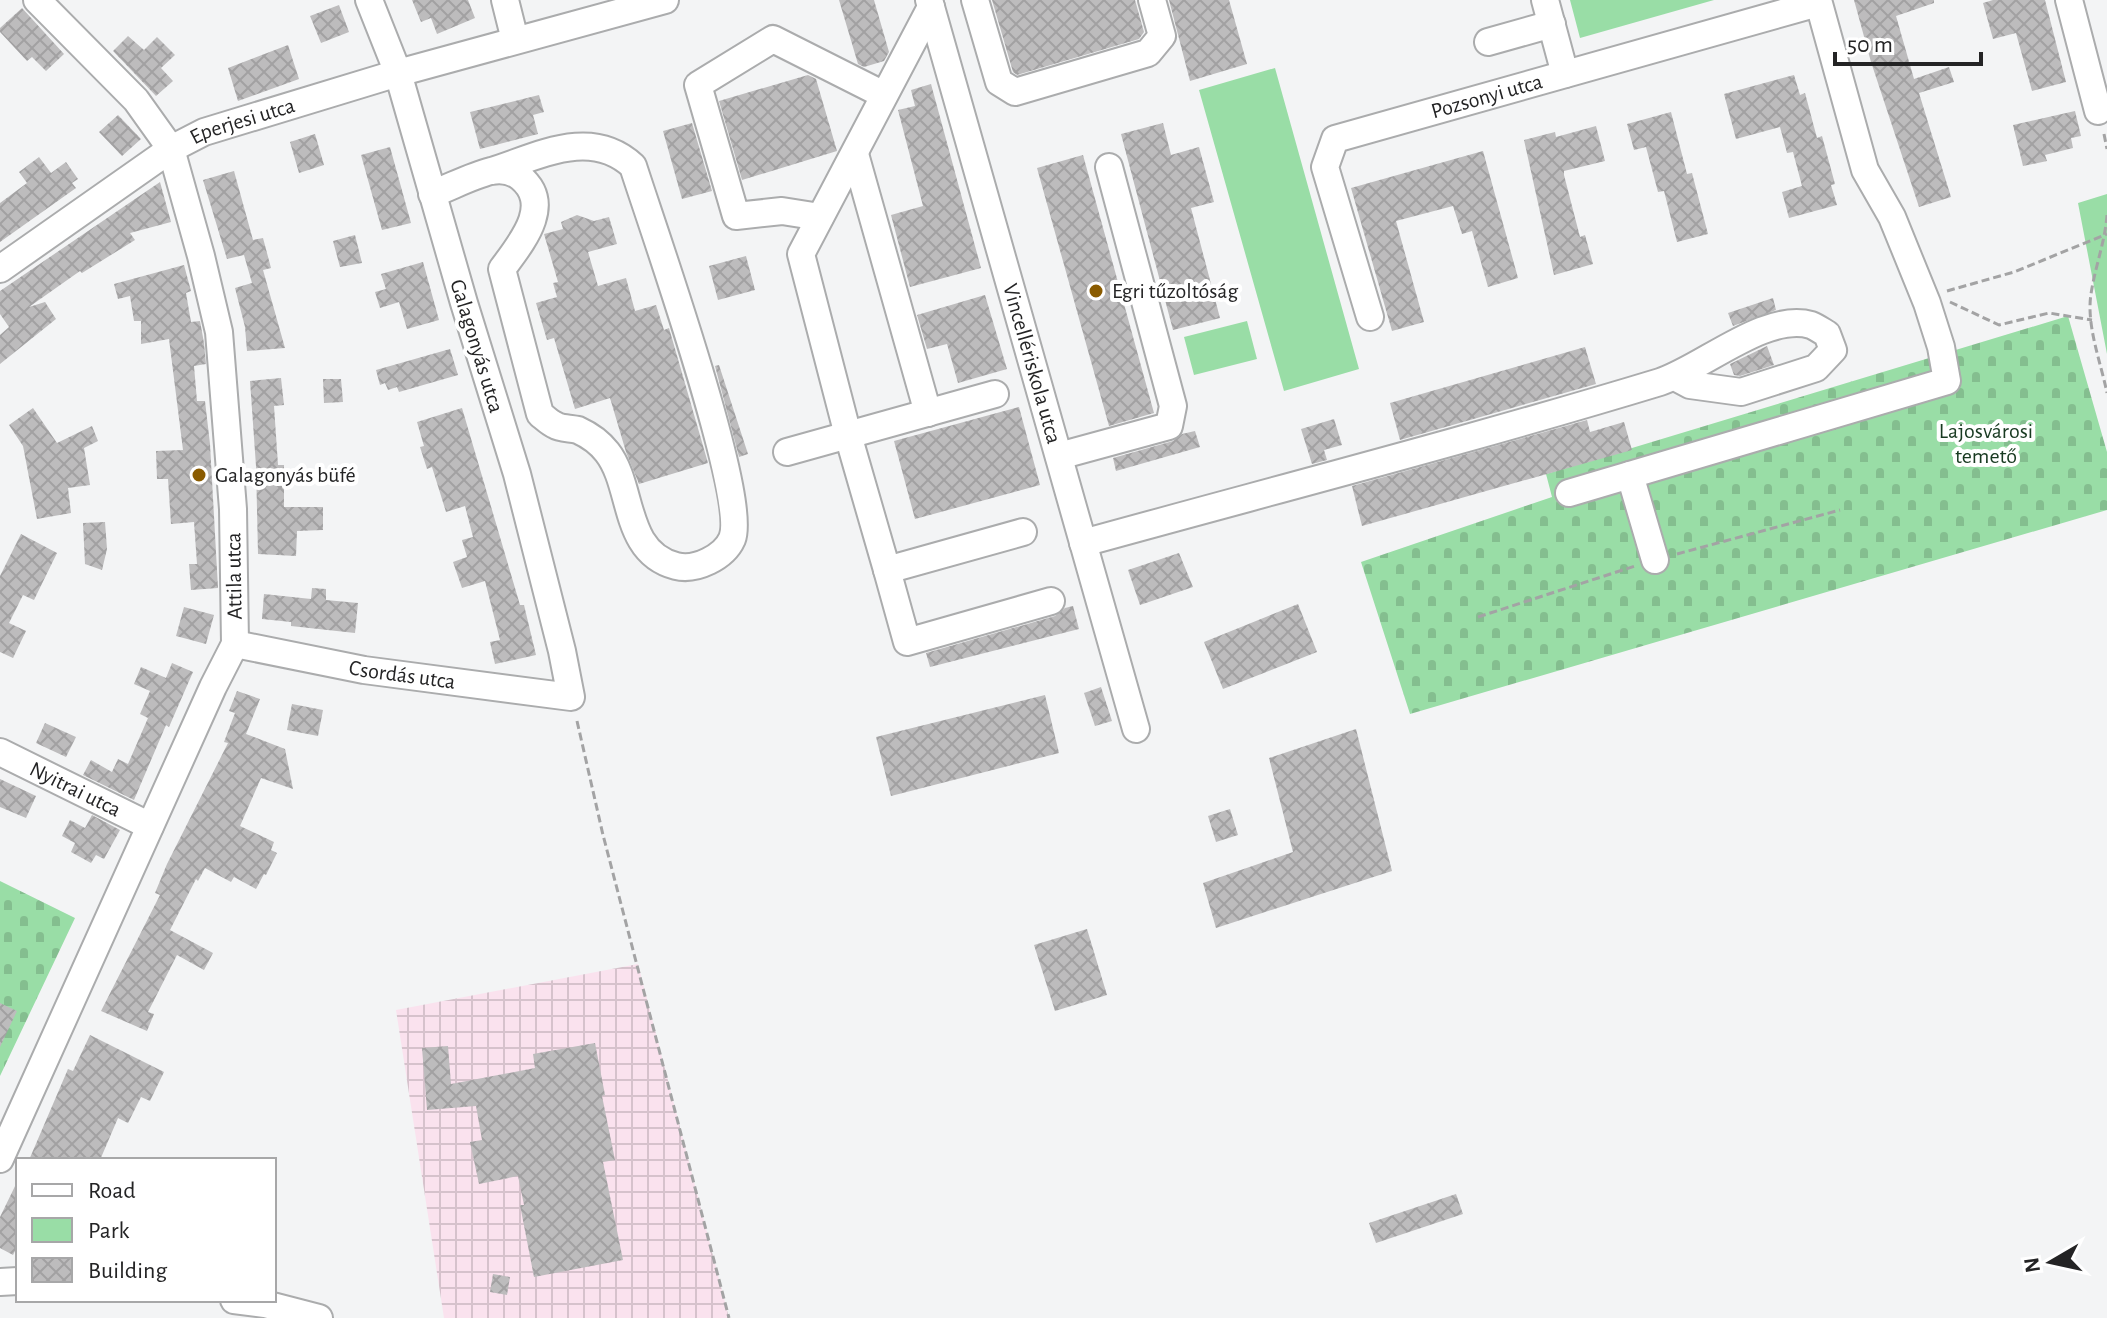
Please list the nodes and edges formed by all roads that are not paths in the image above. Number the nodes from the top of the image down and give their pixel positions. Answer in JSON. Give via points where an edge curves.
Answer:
{"nodes":[{"id":1,"x":37,"y":0,"type":"edge"},
{"id":2,"x":369,"y":0,"type":"edge"},
{"id":3,"x":505,"y":0,"type":"edge"},
{"id":4,"x":665,"y":0,"type":"edge"},
{"id":5,"x":975,"y":0,"type":"edge"},
{"id":6,"x":1152,"y":0,"type":"edge"},
{"id":7,"x":2069,"y":0,"type":"edge"},
{"id":8,"x":1818,"y":1,"type":"edge"},
{"id":9,"x":930,"y":4,"type":"edge"},
{"id":10,"x":1549,"y":12,"type":"edge"},
{"id":11,"x":515,"y":40,"type":"junction"},
{"id":12,"x":1488,"y":42,"type":"dead end"},
{"id":13,"x":398,"y":73,"type":"junction"},
{"id":14,"x":1565,"y":74,"type":"junction"},
{"id":15,"x":884,"y":95,"type":"junction"},
{"id":16,"x":2098,"y":111,"type":"dead end"},
{"id":17,"x":171,"y":149,"type":"junction"},
{"id":18,"x":855,"y":154,"type":"junction"},
{"id":19,"x":1109,"y":167,"type":"dead end"},
{"id":20,"x":492,"y":171,"type":"junction"},
{"id":21,"x":432,"y":194,"type":"junction"},
{"id":22,"x":820,"y":217,"type":"junction"},
{"id":23,"x":0,"y":269,"type":"edge"},
{"id":24,"x":1370,"y":317,"type":"dead end"},
{"id":25,"x":1675,"y":377,"type":"junction"},
{"id":26,"x":995,"y":394,"type":"dead end"},
{"id":27,"x":928,"y":413,"type":"junction"},
{"id":28,"x":848,"y":435,"type":"junction"},
{"id":29,"x":787,"y":452,"type":"dead end"},
{"id":30,"x":1059,"y":456,"type":"junction"},
{"id":31,"x":1630,"y":475,"type":"junction"},
{"id":32,"x":1569,"y":493,"type":"dead end"},
{"id":33,"x":1023,"y":532,"type":"dead end"},
{"id":34,"x":1083,"y":543,"type":"junction"},
{"id":35,"x":1655,"y":560,"type":"road end"},
{"id":36,"x":887,"y":570,"type":"junction"},
{"id":37,"x":1051,"y":601,"type":"dead end"},
{"id":38,"x":235,"y":644,"type":"junction"},
{"id":39,"x":571,"y":697,"type":"joint"},
{"id":40,"x":1136,"y":729,"type":"dead end"},
{"id":41,"x":0,"y":752,"type":"edge"},
{"id":42,"x":150,"y":826,"type":"junction"},
{"id":43,"x":0,"y":1159,"type":"edge"},
{"id":44,"x":250,"y":1302,"type":"edge"},
{"id":45,"x":319,"y":1318,"type":"edge"}],
"edges":[{"from":1,"to":17,"type":"street","name":"Attila utca","via":[[136,100]]},
{"from":2,"to":13,"type":"street","name":"Galagonyás utca"},
{"from":3,"to":11,"type":"street"},
{"from":4,"to":11,"type":"street","name":"Eperjesi utca"},
{"from":5,"to":6,"type":"street","via":[[999,82],[1015,92],[1148,53],[1162,36]]},
{"from":7,"to":16,"type":"street"},
{"from":8,"to":14,"type":"street","name":"Pozsonyi utca"},
{"from":8,"to":31,"type":"street","name":"Pozsonyi utca","via":[[1865,170],[1892,217],[1925,297],[1947,381]]},
{"from":9,"to":15,"type":"street"},
{"from":9,"to":30,"type":"street","name":"Vincellériskola utca"},
{"from":10,"to":12,"type":"street"},
{"from":10,"to":14,"type":"street"},
{"from":11,"to":13,"type":"street","name":"Eperjesi utca"},
{"from":13,"to":17,"type":"street","name":"Eperjesi utca","via":[[204,132]]},
{"from":13,"to":21,"type":"street","name":"Galagonyás utca"},
{"from":14,"to":24,"type":"street","name":"Pozsonyi utca","via":[[1335,139],[1325,167]]},
{"from":15,"to":18,"type":"street"},
{"from":15,"to":22,"type":"street","via":[[773,39],[698,85],[736,216],[782,211]]},
{"from":17,"to":23,"type":"street","name":"Eperjesi utca"},
{"from":17,"to":38,"type":"street","name":"Attila utca","via":[[219,332],[233,509]]},
{"from":18,"to":22,"type":"street"},
{"from":18,"to":27,"type":"street"},
{"from":19,"to":30,"type":"street","via":[[1173,406],[1169,426]]},
{"from":20,"to":20,"type":"street","via":[[513,172],[527,183],[535,200],[529,229],[502,269],[540,414],[556,427],[595,440],[609,454],[634,527],[660,558],[694,567],[718,556],[732,539],[735,516],[723,457],[633,166],[620,154],[574,145]]},
{"from":20,"to":21,"type":"street"},
{"from":21,"to":39,"type":"street","name":"Galagonyás utca","via":[[517,474]]},
{"from":22,"to":28,"type":"street","via":[[801,254]]},
{"from":25,"to":25,"type":"street","via":[[1755,332],[1792,324],[1827,334],[1833,350],[1816,368],[1741,392],[1690,385]]},
{"from":25,"to":34,"type":"street"},
{"from":26,"to":27,"type":"street"},
{"from":27,"to":28,"type":"street"},
{"from":28,"to":29,"type":"street"},
{"from":28,"to":36,"type":"street"},
{"from":30,"to":34,"type":"street","name":"Vincellériskola utca"},
{"from":31,"to":32,"type":"street"},
{"from":31,"to":35,"type":"street"},
{"from":33,"to":36,"type":"street"},
{"from":34,"to":40,"type":"street","name":"Vincellériskola utca"},
{"from":36,"to":37,"type":"street","via":[[907,642]]},
{"from":38,"to":39,"type":"street","name":"Csordás utca","via":[[364,670]]},
{"from":38,"to":42,"type":"street","name":"Attila utca"},
{"from":41,"to":42,"type":"street","name":"Nyitrai utca"},
{"from":42,"to":43,"type":"street","name":"Attila utca"},
{"from":44,"to":45,"type":"street"}]}
